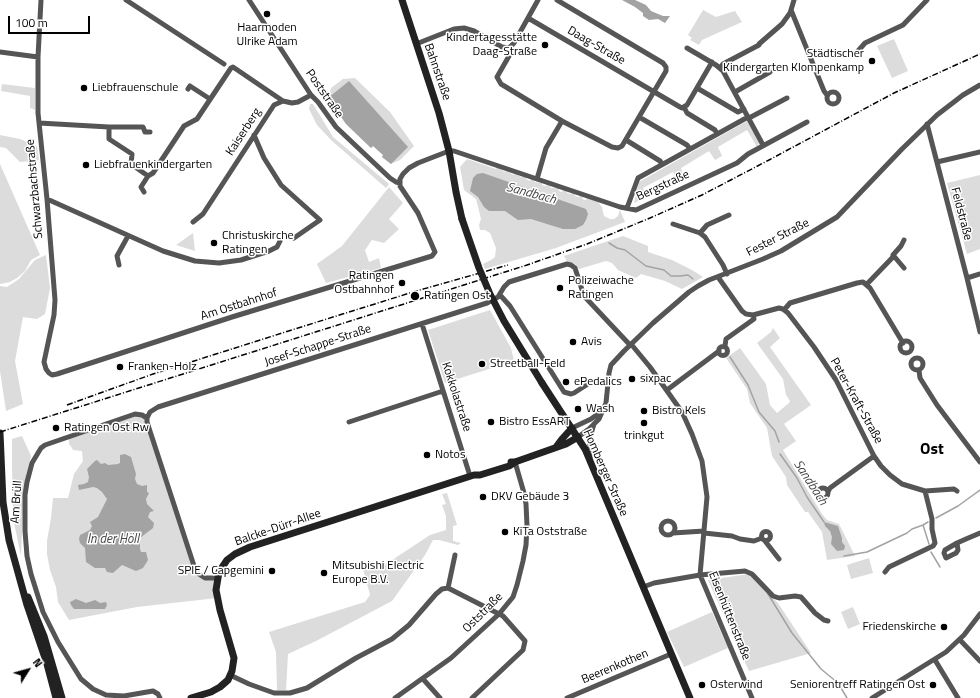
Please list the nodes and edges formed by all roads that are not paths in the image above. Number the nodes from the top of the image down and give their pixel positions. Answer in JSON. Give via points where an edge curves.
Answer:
{"nodes":[{"id":1,"x":41,"y":0,"type":"edge"},
{"id":2,"x":126,"y":0,"type":"edge"},
{"id":3,"x":249,"y":0,"type":"edge"},
{"id":4,"x":402,"y":0,"type":"edge"},
{"id":5,"x":538,"y":0,"type":"edge"},
{"id":6,"x":557,"y":0,"type":"edge"},
{"id":7,"x":794,"y":0,"type":"edge"},
{"id":8,"x":927,"y":0,"type":"edge"},
{"id":9,"x":791,"y":10,"type":"junction"},
{"id":10,"x":528,"y":18,"type":"junction"},
{"id":11,"x":416,"y":44,"type":"junction"},
{"id":12,"x":507,"y":48,"type":"junction"},
{"id":13,"x":687,"y":48,"type":"dead end"},
{"id":14,"x":858,"y":51,"type":"dead end"},
{"id":15,"x":0,"y":52,"type":"edge"},
{"id":16,"x":38,"y":57,"type":"junction"},
{"id":17,"x":712,"y":62,"type":"junction"},
{"id":18,"x":224,"y":64,"type":"dead end"},
{"id":19,"x":720,"y":68,"type":"junction"},
{"id":20,"x":770,"y":72,"type":"dead end"},
{"id":21,"x":980,"y":85,"type":"edge"},
{"id":22,"x":697,"y":88,"type":"junction"},
{"id":23,"x":188,"y":89,"type":"dead end"},
{"id":24,"x":654,"y":91,"type":"junction"},
{"id":25,"x":735,"y":92,"type":"junction"},
{"id":26,"x":312,"y":95,"type":"junction"},
{"id":27,"x":827,"y":95,"type":"dead end"},
{"id":28,"x":787,"y":98,"type":"dead end"},
{"id":29,"x":210,"y":99,"type":"junction"},
{"id":30,"x":282,"y":101,"type":"junction"},
{"id":31,"x":684,"y":107,"type":"junction"},
{"id":32,"x":744,"y":109,"type":"junction"},
{"id":33,"x":639,"y":117,"type":"junction"},
{"id":34,"x":748,"y":117,"type":"junction"},
{"id":35,"x":562,"y":121,"type":"junction"},
{"id":36,"x":807,"y":122,"type":"dead end"},
{"id":37,"x":39,"y":124,"type":"junction"},
{"id":38,"x":927,"y":124,"type":"junction"},
{"id":39,"x":109,"y":127,"type":"junction"},
{"id":40,"x":150,"y":132,"type":"dead end"},
{"id":41,"x":717,"y":134,"type":"junction"},
{"id":42,"x":254,"y":135,"type":"junction"},
{"id":43,"x":626,"y":140,"type":"junction"},
{"id":44,"x":763,"y":145,"type":"junction"},
{"id":45,"x":690,"y":149,"type":"junction"},
{"id":46,"x":449,"y":151,"type":"junction"},
{"id":47,"x":980,"y":152,"type":"edge"},
{"id":48,"x":937,"y":162,"type":"junction"},
{"id":49,"x":662,"y":164,"type":"junction"},
{"id":50,"x":148,"y":176,"type":"junction"},
{"id":51,"x":536,"y":179,"type":"junction"},
{"id":52,"x":400,"y":183,"type":"junction"},
{"id":53,"x":144,"y":192,"type":"dead end"},
{"id":54,"x":47,"y":199,"type":"junction"},
{"id":55,"x":627,"y":208,"type":"junction"},
{"id":56,"x":729,"y":215,"type":"dead end"},
{"id":57,"x":193,"y":222,"type":"dead end"},
{"id":58,"x":674,"y":224,"type":"dead end"},
{"id":59,"x":700,"y":233,"type":"junction"},
{"id":60,"x":128,"y":236,"type":"junction"},
{"id":61,"x":294,"y":238,"type":"dead end"},
{"id":62,"x":904,"y":240,"type":"dead end"},
{"id":63,"x":280,"y":241,"type":"dead end"},
{"id":64,"x":436,"y":252,"type":"joint"},
{"id":65,"x":893,"y":254,"type":"junction"},
{"id":66,"x":119,"y":265,"type":"dead end"},
{"id":67,"x":904,"y":268,"type":"dead end"},
{"id":68,"x":727,"y":274,"type":"junction"},
{"id":69,"x":980,"y":274,"type":"edge"},
{"id":70,"x":718,"y":277,"type":"junction"},
{"id":71,"x":967,"y":278,"type":"junction"},
{"id":72,"x":867,"y":284,"type":"junction"},
{"id":73,"x":500,"y":295,"type":"junction"},
{"id":74,"x":784,"y":310,"type":"junction"},
{"id":75,"x":753,"y":315,"type":"junction"},
{"id":76,"x":422,"y":324,"type":"junction"},
{"id":77,"x":980,"y":332,"type":"edge"},
{"id":78,"x":902,"y":343,"type":"junction"},
{"id":79,"x":631,"y":345,"type":"junction"},
{"id":80,"x":911,"y":357,"type":"junction"},
{"id":81,"x":919,"y":370,"type":"junction"},
{"id":82,"x":49,"y":373,"type":"joint"},
{"id":83,"x":608,"y":383,"type":"junction"},
{"id":84,"x":667,"y":390,"type":"junction"},
{"id":85,"x":443,"y":391,"type":"junction"},
{"id":86,"x":603,"y":410,"type":"junction"},
{"id":87,"x":147,"y":418,"type":"junction"},
{"id":88,"x":348,"y":422,"type":"dead end"},
{"id":89,"x":595,"y":424,"type":"junction"},
{"id":90,"x":572,"y":428,"type":"junction"},
{"id":91,"x":0,"y":433,"type":"edge"},
{"id":92,"x":578,"y":437,"type":"junction"},
{"id":93,"x":556,"y":447,"type":"junction"},
{"id":94,"x":874,"y":456,"type":"junction"},
{"id":95,"x":515,"y":462,"type":"junction"},
{"id":96,"x":980,"y":462,"type":"edge"},
{"id":97,"x":590,"y":463,"type":"junction"},
{"id":98,"x":472,"y":476,"type":"junction"},
{"id":99,"x":925,"y":491,"type":"junction"},
{"id":100,"x":957,"y":491,"type":"dead end"},
{"id":101,"x":828,"y":492,"type":"dead end"},
{"id":102,"x":673,"y":532,"type":"dead end"},
{"id":103,"x":704,"y":532,"type":"junction"},
{"id":104,"x":980,"y":533,"type":"edge"},
{"id":105,"x":957,"y":543,"type":"dead end"},
{"id":106,"x":455,"y":555,"type":"dead end"},
{"id":107,"x":779,"y":559,"type":"dead end"},
{"id":108,"x":885,"y":572,"type":"dead end"},
{"id":109,"x":700,"y":575,"type":"junction"},
{"id":110,"x":19,"y":576,"type":"junction"},
{"id":111,"x":217,"y":578,"type":"junction"},
{"id":112,"x":448,"y":588,"type":"junction"},
{"id":113,"x":643,"y":588,"type":"junction"},
{"id":114,"x":499,"y":614,"type":"junction"},
{"id":115,"x":980,"y":614,"type":"edge"},
{"id":116,"x":828,"y":621,"type":"dead end"},
{"id":117,"x":960,"y":640,"type":"junction"},
{"id":118,"x":671,"y":654,"type":"junction"},
{"id":119,"x":935,"y":660,"type":"junction"},
{"id":120,"x":980,"y":661,"type":"edge"},
{"id":121,"x":230,"y":675,"type":"junction"},
{"id":122,"x":423,"y":679,"type":"junction"},
{"id":123,"x":56,"y":698,"type":"edge"},
{"id":124,"x":62,"y":698,"type":"edge"},
{"id":125,"x":160,"y":698,"type":"edge"},
{"id":126,"x":191,"y":698,"type":"edge"},
{"id":127,"x":395,"y":698,"type":"edge"},
{"id":128,"x":440,"y":698,"type":"edge"},
{"id":129,"x":472,"y":698,"type":"edge"},
{"id":130,"x":567,"y":698,"type":"edge"},
{"id":131,"x":690,"y":698,"type":"edge"},
{"id":132,"x":752,"y":698,"type":"edge"},
{"id":133,"x":872,"y":698,"type":"edge"},
{"id":134,"x":958,"y":698,"type":"edge"}],
"edges":[{"from":1,"to":16,"type":"street","name":"Schwarzbachstraße"},
{"from":2,"to":18,"type":"street"},
{"from":3,"to":26,"type":"street","name":"Poststraße"},
{"from":4,"to":11,"type":"main road","name":"Bahnstraße"},
{"from":5,"to":10,"type":"street"},
{"from":6,"to":24,"type":"street","via":[[663,63],[666,70]]},
{"from":7,"to":9,"type":"street"},
{"from":8,"to":14,"type":"street","via":[[903,25],[865,43]]},
{"from":9,"to":19,"type":"street","via":[[782,24],[759,44]]},
{"from":9,"to":27,"type":"street"},
{"from":10,"to":12,"type":"street","via":[[514,43]]},
{"from":10,"to":24,"type":"street","name":"Daag-Straße"},
{"from":11,"to":12,"type":"street","via":[[454,29],[464,28],[471,29]]},
{"from":11,"to":46,"type":"main road","name":"Bahnstraße"},
{"from":12,"to":35,"type":"street","via":[[509,56],[498,74],[499,83]]},
{"from":13,"to":17,"type":"street"},
{"from":15,"to":16,"type":"street"},
{"from":16,"to":37,"type":"street","name":"Schwarzbachstraße"},
{"from":17,"to":19,"type":"street"},
{"from":17,"to":22,"type":"street"},
{"from":19,"to":25,"type":"street"},
{"from":20,"to":25,"type":"street"},
{"from":21,"to":38,"type":"street","name":"Fester Straße"},
{"from":22,"to":31,"type":"street"},
{"from":22,"to":32,"type":"street","via":[[738,112]]},
{"from":23,"to":29,"type":"street","via":[[190,86]]},
{"from":24,"to":31,"type":"street","name":"Daag-Straße"},
{"from":24,"to":33,"type":"street"},
{"from":25,"to":32,"type":"street"},
{"from":26,"to":30,"type":"street","via":[[298,102]]},
{"from":26,"to":52,"type":"street","name":"Poststraße","via":[[336,127],[390,178]]},
{"from":28,"to":34,"type":"street"},
{"from":29,"to":30,"type":"street","via":[[233,67]]},
{"from":29,"to":50,"type":"street","via":[[196,119],[184,126],[153,173]]},
{"from":30,"to":42,"type":"street","name":"Kaiserberg","via":[[274,105]]},
{"from":31,"to":41,"type":"street","name":"Daag-Straße","via":[[687,113],[715,130]]},
{"from":32,"to":34,"type":"street"},
{"from":33,"to":43,"type":"street"},
{"from":33,"to":45,"type":"street"},
{"from":34,"to":41,"type":"street"},
{"from":34,"to":44,"type":"street"},
{"from":35,"to":43,"type":"street","via":[[612,147],[620,147]]},
{"from":35,"to":51,"type":"street","via":[[546,148]]},
{"from":36,"to":44,"type":"street","name":"Bergstraße"},
{"from":37,"to":39,"type":"street"},
{"from":37,"to":54,"type":"street","name":"Schwarzbachstraße"},
{"from":38,"to":48,"type":"street","name":"Feldstraße"},
{"from":38,"to":68,"type":"street","name":"Fester Straße","via":[[837,217],[781,251]]},
{"from":39,"to":40,"type":"street","via":[[143,127],[145,132]]},
{"from":39,"to":50,"type":"street","via":[[109,139],[132,154],[133,166]]},
{"from":41,"to":45,"type":"street"},
{"from":42,"to":57,"type":"street","name":"Kaiserberg","via":[[203,214]]},
{"from":42,"to":61,"type":"street","via":[[264,158],[281,185],[320,220]]},
{"from":43,"to":49,"type":"street"},
{"from":44,"to":55,"type":"street","name":"Bergstraße","via":[[737,163],[650,204],[636,210]]},
{"from":45,"to":49,"type":"street"},
{"from":46,"to":51,"type":"street","name":"Bergstraße"},
{"from":46,"to":52,"type":"street","via":[[409,168],[403,174]]},
{"from":46,"to":90,"type":"main road","name":"Homberger Straße","bridge":true,"via":[[466,234],[490,294],[504,321]]},
{"from":47,"to":48,"type":"street"},
{"from":48,"to":71,"type":"street","name":"Feldstraße"},
{"from":49,"to":55,"type":"street","via":[[638,178]]},
{"from":50,"to":53,"type":"street","via":[[141,187]]},
{"from":51,"to":55,"type":"street","name":"Bergstraße"},
{"from":52,"to":64,"type":"street","name":"Poststraße","via":[[418,213]]},
{"from":54,"to":60,"type":"street"},
{"from":54,"to":82,"type":"street","name":"Schwarzbachstraße","via":[[55,300],[44,362]]},
{"from":56,"to":59,"type":"street","via":[[707,225]]},
{"from":58,"to":59,"type":"street"},
{"from":59,"to":68,"type":"street","via":[[708,241]]},
{"from":60,"to":63,"type":"street","via":[[176,256],[208,263],[250,258],[273,249]]},
{"from":60,"to":66,"type":"street","via":[[117,256]]},
{"from":62,"to":65,"type":"street"},
{"from":64,"to":82,"type":"street","name":"Am Ostbahnhof","via":[[432,256],[57,374]]},
{"from":65,"to":67,"type":"street"},
{"from":65,"to":72,"type":"street"},
{"from":68,"to":70,"type":"street","name":"Fester Straße"},
{"from":69,"to":71,"type":"street"},
{"from":70,"to":75,"type":"street","via":[[742,311]]},
{"from":70,"to":79,"type":"street","name":"Fester Straße","via":[[689,292]]},
{"from":71,"to":77,"type":"street","name":"Feldstraße"},
{"from":72,"to":74,"type":"street","via":[[857,283],[812,296],[790,303]]},
{"from":72,"to":78,"type":"street"},
{"from":73,"to":76,"type":"street","name":"Josef-Schappe-Straße","via":[[486,303]]},
{"from":73,"to":79,"type":"street","name":"Josef-Schappe-Straße","via":[[509,282],[570,264],[575,268],[584,296]]},
{"from":73,"to":83,"type":"street","via":[[510,306],[564,392],[574,393],[591,382]]},
{"from":74,"to":75,"type":"street","via":[[779,308]]},
{"from":74,"to":94,"type":"street","name":"Peter-Kraft-Straße","via":[[814,347],[836,380]]},
{"from":75,"to":84,"type":"street","via":[[754,319],[726,339],[727,353],[722,355],[719,351]]},
{"from":76,"to":85,"type":"street","name":"Kokkolastraße"},
{"from":76,"to":87,"type":"street","name":"Josef-Schappe-Straße","via":[[158,407],[150,412]]},
{"from":78,"to":80,"type":"street","via":[[901,350]]},
{"from":78,"to":80,"type":"street","via":[[911,344]]},
{"from":79,"to":83,"type":"street","name":"Fester Straße","via":[[611,365]]},
{"from":79,"to":84,"type":"street","name":"Eisenhüttenstraße"},
{"from":80,"to":81,"type":"street","via":[[912,367]]},
{"from":80,"to":81,"type":"street","via":[[922,361],[923,365]]},
{"from":81,"to":96,"type":"street","via":[[920,378],[937,405]]},
{"from":83,"to":86,"type":"street","name":"Fester Straße"},
{"from":84,"to":103,"type":"street","name":"Eisenhüttenstraße","via":[[682,412],[703,464],[707,497]]},
{"from":85,"to":88,"type":"street"},
{"from":85,"to":98,"type":"street","name":"Kokkolastraße"},
{"from":86,"to":89,"type":"street","name":"Fester Straße"},
{"from":86,"to":90,"type":"street"},
{"from":87,"to":111,"type":"street","via":[[196,572],[205,578]]},
{"from":87,"to":125,"type":"street","name":"Am Brüll","via":[[135,414],[45,445],[38,451],[30,469],[25,495],[25,531],[27,556],[38,598],[48,622],[86,684],[106,695],[117,697],[153,691]]},
{"from":89,"to":92,"type":"street","name":"Fester Straße"},
{"from":89,"to":97,"type":"street","name":"Fester Straße","via":[[590,437]]},
{"from":90,"to":92,"type":"main road","name":"Homberger Straße"},
{"from":90,"to":93,"type":"main road"},
{"from":91,"to":110,"type":"main road","via":[[5,520]]},
{"from":92,"to":93,"type":"main road","name":"Balcke-Dürr-Allee"},
{"from":92,"to":97,"type":"main road","name":"Homberger Straße"},
{"from":93,"to":95,"type":"main road","name":"Balcke-Dürr-Allee"},
{"from":94,"to":99,"type":"street","name":"Peter-Kraft-Straße","via":[[881,466],[902,484]]},
{"from":94,"to":101,"type":"street"},
{"from":95,"to":98,"type":"main road","name":"Balcke-Dürr-Allee"},
{"from":95,"to":114,"type":"street","name":"Oststraße","via":[[526,504],[526,545],[516,591]]},
{"from":97,"to":113,"type":"main road","name":"Homberger Straße"},
{"from":98,"to":111,"type":"main road","name":"Balcke-Dürr-Allee","via":[[242,550],[227,560]]},
{"from":99,"to":100,"type":"street","name":"Peter-Kraft-Straße"},
{"from":99,"to":108,"type":"street","via":[[932,519],[933,546],[888,567]]},
{"from":102,"to":103,"type":"street"},
{"from":103,"to":107,"type":"street","via":[[754,541],[764,539]]},
{"from":103,"to":109,"type":"street","name":"Eisenhüttenstraße"},
{"from":104,"to":105,"type":"street"},
{"from":106,"to":112,"type":"street"},
{"from":109,"to":113,"type":"street","via":[[654,583]]},
{"from":109,"to":116,"type":"street","via":[[749,572],[773,596],[801,597],[815,613]]},
{"from":109,"to":132,"type":"street","name":"Eisenhüttenstraße"},
{"from":110,"to":123,"type":"main road"},
{"from":110,"to":124,"type":"main road","via":[[44,636]]},
{"from":111,"to":121,"type":"main road","name":"Balcke-Dürr-Allee","via":[[217,598],[234,658]]},
{"from":112,"to":114,"type":"street"},
{"from":112,"to":121,"type":"street","via":[[436,594],[409,625],[392,639],[307,688],[290,693],[274,693]]},
{"from":113,"to":118,"type":"main road","name":"Homberger Straße"},
{"from":114,"to":122,"type":"street","name":"Oststraße","via":[[451,658]]},
{"from":114,"to":129,"type":"street","via":[[523,638],[524,647]]},
{"from":115,"to":117,"type":"street"},
{"from":117,"to":119,"type":"street"},
{"from":117,"to":120,"type":"street"},
{"from":118,"to":130,"type":"street","name":"Beerenkothen"},
{"from":118,"to":131,"type":"main road","name":"Homberger Straße"},
{"from":119,"to":133,"type":"street"},
{"from":119,"to":134,"type":"street"},
{"from":121,"to":126,"type":"main road","via":[[217,689]]},
{"from":122,"to":127,"type":"street","name":"Oststraße"},
{"from":122,"to":128,"type":"street"}]}
